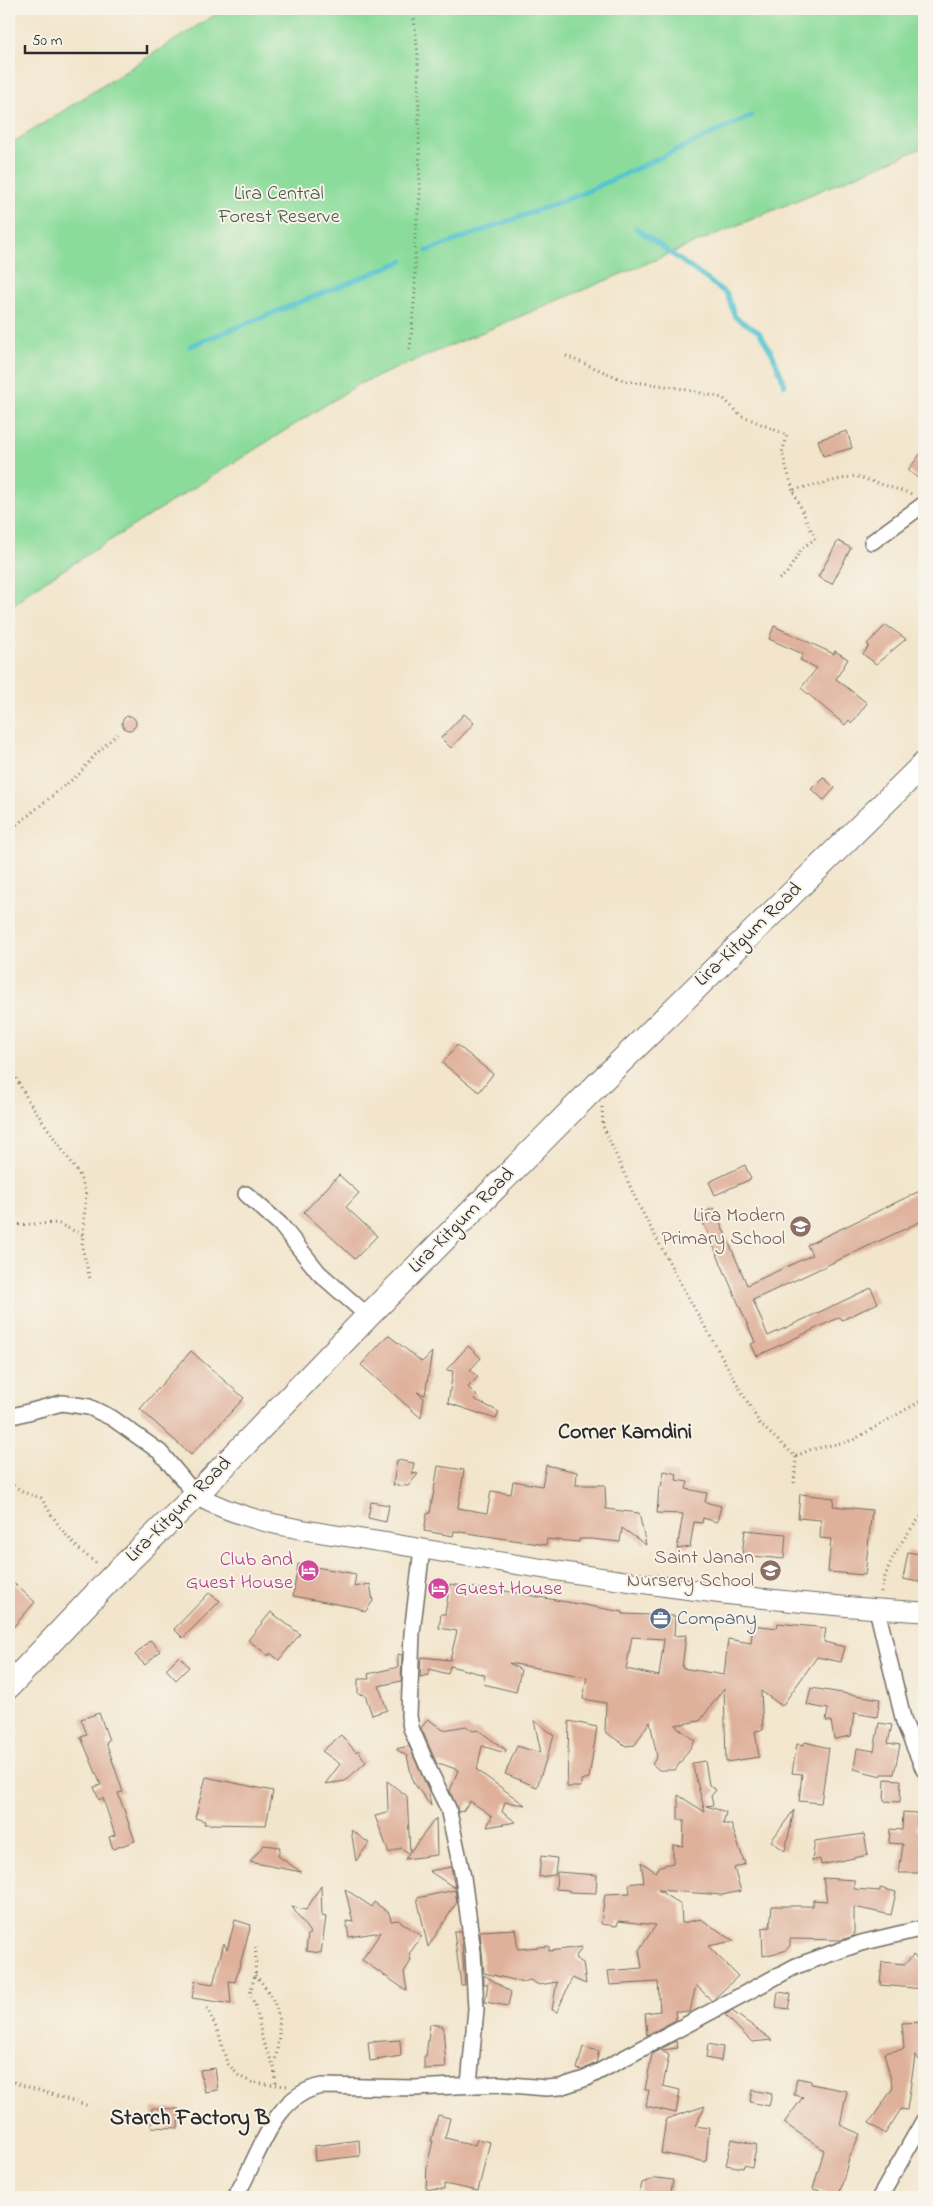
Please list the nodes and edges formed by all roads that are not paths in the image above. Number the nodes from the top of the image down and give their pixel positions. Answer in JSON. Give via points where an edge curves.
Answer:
{"nodes":[{"id":1,"x":921,"y":500,"type":"edge"},
{"id":2,"x":872,"y":542,"type":"dead end"},
{"id":3,"x":924,"y":764,"type":"edge"},
{"id":4,"x":246,"y":1194,"type":"dead end"},
{"id":5,"x":368,"y":1316,"type":"junction"},
{"id":6,"x":9,"y":1417,"type":"edge"},
{"id":7,"x":196,"y":1495,"type":"junction"},
{"id":8,"x":422,"y":1549,"type":"junction"},
{"id":9,"x":877,"y":1609,"type":"junction"},
{"id":10,"x":924,"y":1612,"type":"edge"},
{"id":11,"x":9,"y":1686,"type":"edge"},
{"id":12,"x":924,"y":1770,"type":"edge"},
{"id":13,"x":924,"y":1928,"type":"edge"},
{"id":14,"x":469,"y":2084,"type":"junction"},
{"id":15,"x":924,"y":2120,"type":"edge"},
{"id":16,"x":235,"y":2197,"type":"edge"},
{"id":17,"x":880,"y":2197,"type":"edge"}],
"edges":[{"from":1,"to":2,"type":"street"},
{"from":3,"to":5,"type":"main road","name":"Lira-Kitgum Road","via":[[601,1081]]},
{"from":4,"to":5,"type":"street","via":[[280,1224],[319,1273]]},
{"from":5,"to":7,"type":"main road","name":"Lira-Kitgum Road"},
{"from":6,"to":7,"type":"street","via":[[62,1403],[89,1406],[160,1452]]},
{"from":7,"to":8,"type":"street","via":[[220,1508],[268,1522]]},
{"from":7,"to":11,"type":"main road","name":"Lira-Kitgum Road","via":[[114,1575]]},
{"from":8,"to":9,"type":"street","via":[[685,1589]]},
{"from":8,"to":14,"type":"street","via":[[412,1633],[409,1716],[411,1728],[448,1808],[463,1877],[476,2009]]},
{"from":9,"to":10,"type":"street"},
{"from":9,"to":12,"type":"street","via":[[904,1722]]},
{"from":13,"to":14,"type":"street","via":[[861,1943],[796,1966],[587,2078],[546,2088]]},
{"from":14,"to":16,"type":"street","via":[[414,2088],[307,2088],[277,2117]]},
{"from":15,"to":17,"type":"street"}]}
